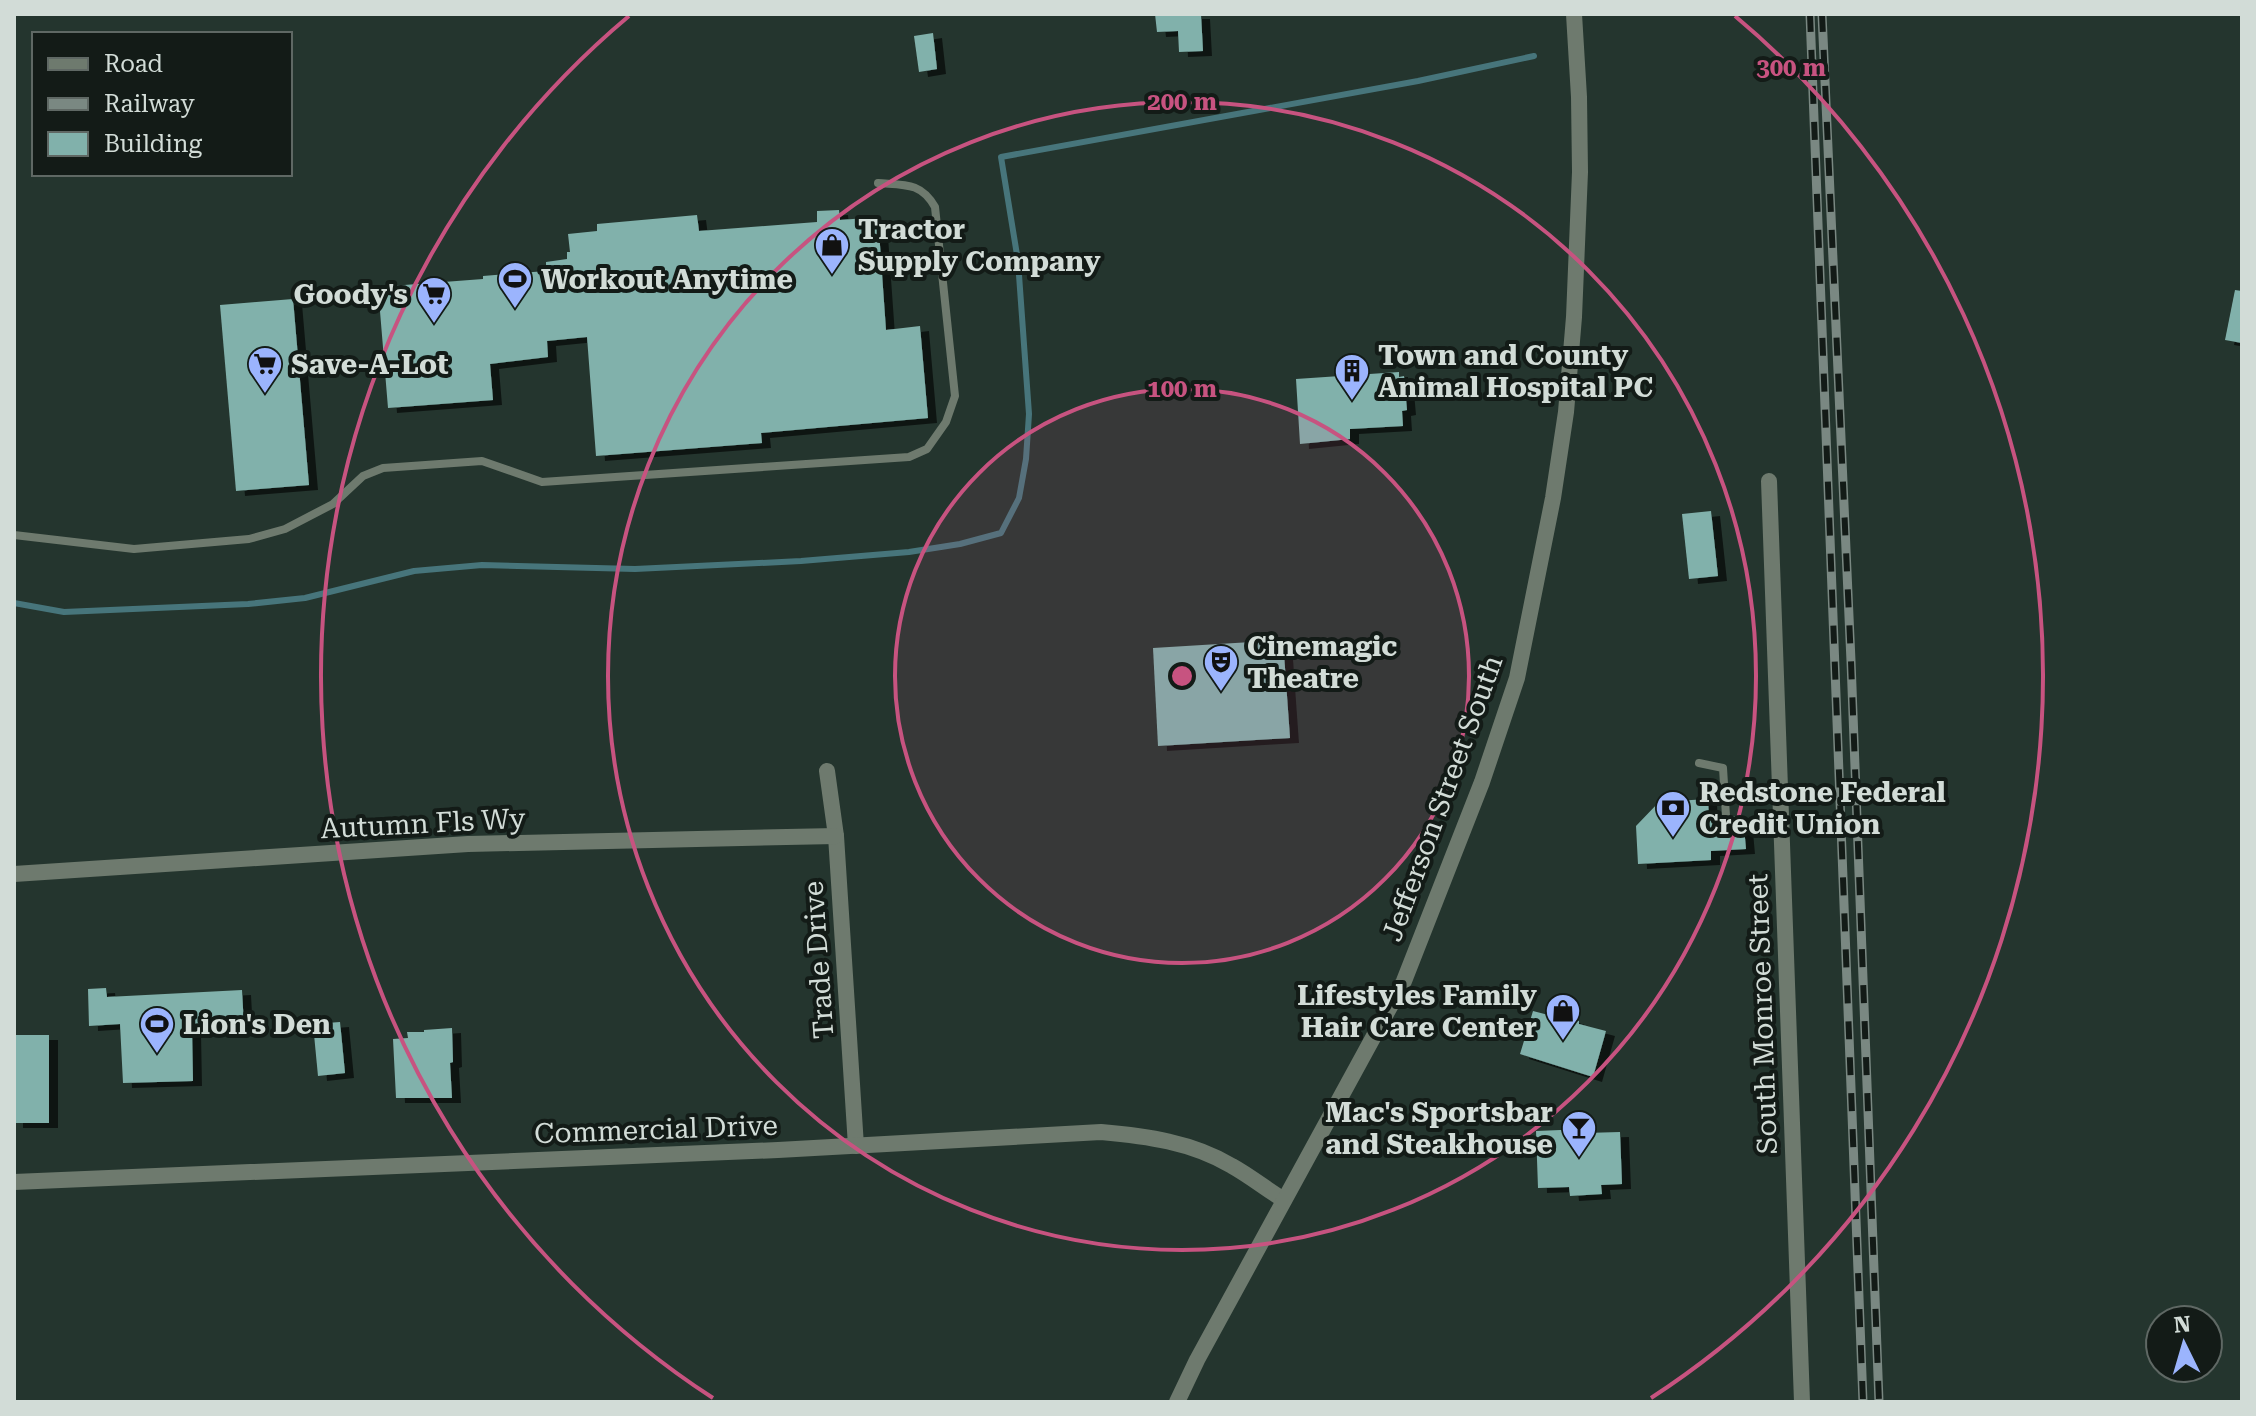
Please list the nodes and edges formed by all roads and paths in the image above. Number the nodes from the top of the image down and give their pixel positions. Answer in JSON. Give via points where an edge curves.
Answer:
{"nodes":[{"id":1,"x":1574,"y":14,"type":"edge"},
{"id":2,"x":878,"y":183,"type":"dead end"},
{"id":3,"x":1769,"y":481,"type":"dead end"},
{"id":4,"x":14,"y":535,"type":"edge"},
{"id":5,"x":1699,"y":763,"type":"dead end"},
{"id":6,"x":827,"y":771,"type":"dead end"},
{"id":7,"x":1726,"y":816,"type":"dead end"},
{"id":8,"x":836,"y":836,"type":"junction"},
{"id":9,"x":14,"y":874,"type":"edge"},
{"id":10,"x":856,"y":1146,"type":"junction"},
{"id":11,"x":14,"y":1182,"type":"edge"},
{"id":12,"x":1284,"y":1200,"type":"junction"},
{"id":13,"x":1177,"y":1402,"type":"edge"},
{"id":14,"x":1802,"y":1402,"type":"edge"}],
"edges":[{"from":1,"to":12,"type":"street","name":"Jefferson Street South","via":[[1580,172],[1566,412],[1517,678],[1404,981]]},
{"from":2,"to":4,"type":"lane","via":[[927,192],[935,207],[955,396],[946,422],[927,449],[909,457],[542,482],[482,461],[383,468],[363,476],[333,504],[285,529],[249,539],[134,549]]},
{"from":3,"to":14,"type":"street","name":"South Monroe Street"},
{"from":5,"to":7,"type":"lane","via":[[1723,768]]},
{"from":6,"to":8,"type":"street","name":"Trade Drive"},
{"from":8,"to":9,"type":"street","name":"Autumn Fls Wy","via":[[468,844]]},
{"from":8,"to":10,"type":"street","name":"Trade Drive"},
{"from":10,"to":11,"type":"street","name":"Commercial Drive"},
{"from":10,"to":12,"type":"street","name":"Commercial Drive","via":[[1101,1132],[1146,1136],[1189,1146],[1229,1164]]},
{"from":12,"to":13,"type":"street","name":"Jefferson Street South"}]}
